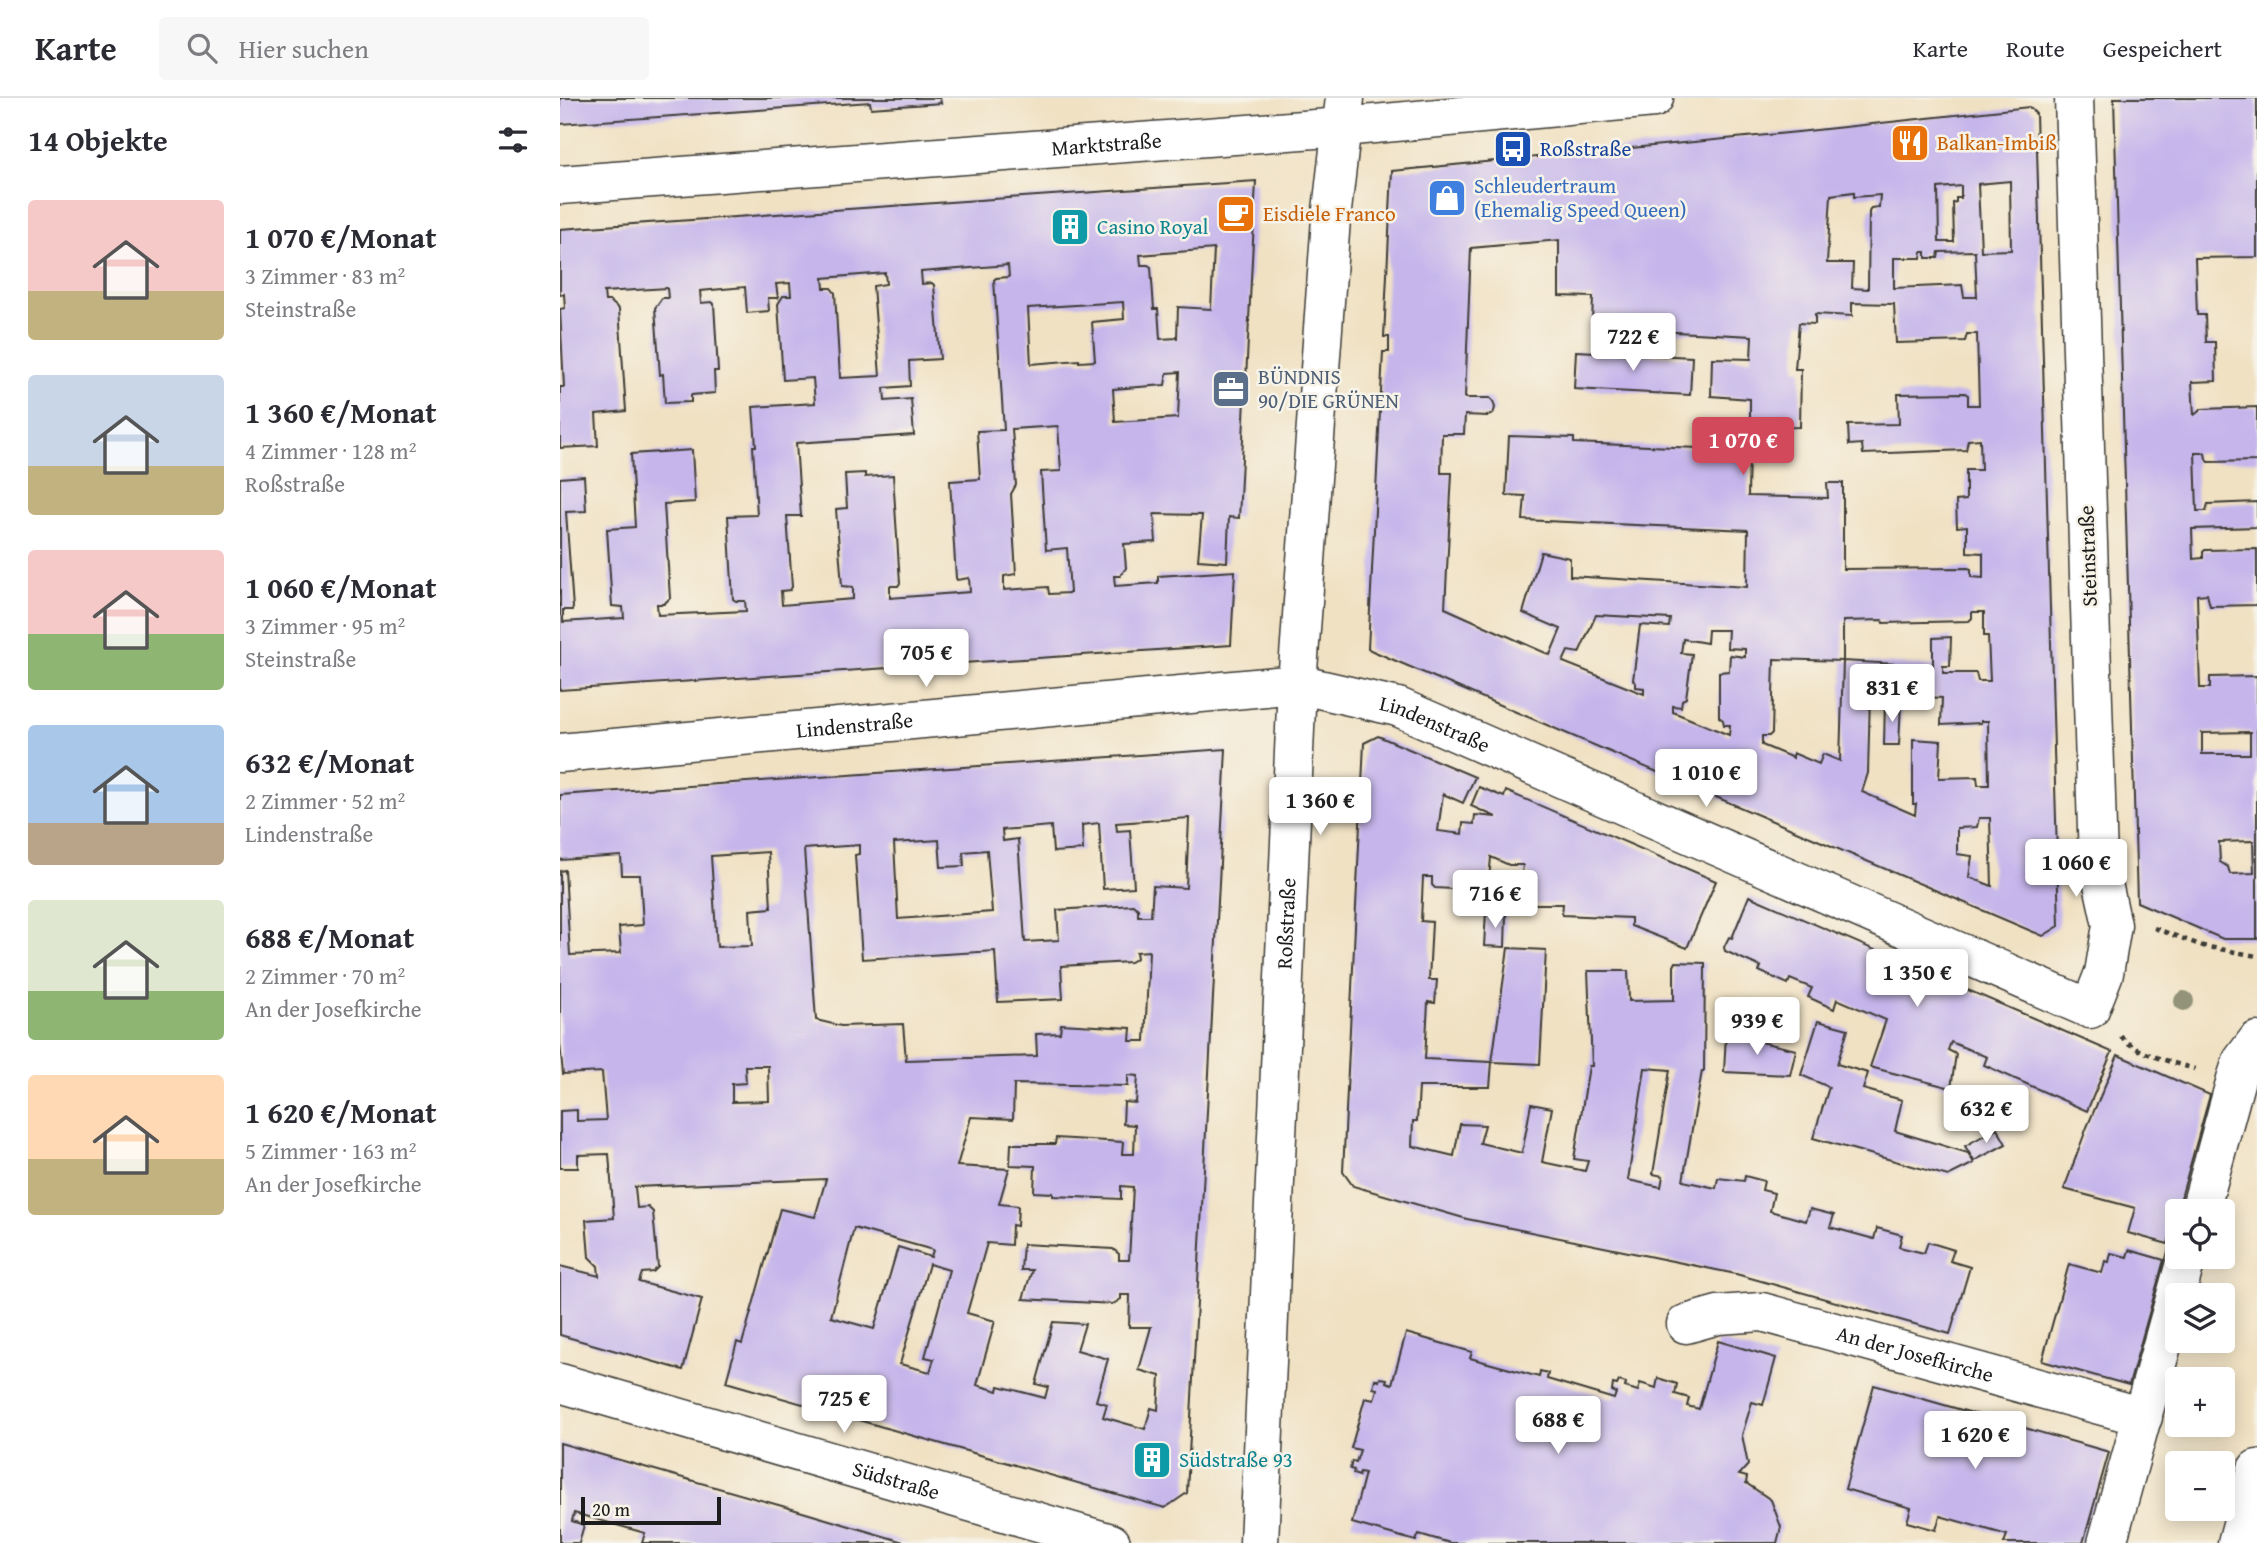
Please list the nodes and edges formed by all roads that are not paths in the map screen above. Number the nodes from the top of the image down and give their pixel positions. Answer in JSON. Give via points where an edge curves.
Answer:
{"nodes":[{"id":1,"x":1654,"y":98,"type":"edge"},
{"id":2,"x":2074,"y":98,"type":"edge"},
{"id":3,"x":1344,"y":112,"type":"edge"},
{"id":4,"x":560,"y":185,"type":"edge"},
{"id":5,"x":1297,"y":684,"type":"junction"},
{"id":6,"x":560,"y":753,"type":"edge"},
{"id":7,"x":2090,"y":1009,"type":"joint"},
{"id":8,"x":2257,"y":1041,"type":"edge"},
{"id":9,"x":2247,"y":1083,"type":"edge"},
{"id":10,"x":2204,"y":1199,"type":"edge"},
{"id":11,"x":2184,"y":1269,"type":"edge"},
{"id":12,"x":1685,"y":1324,"type":"dead end"},
{"id":13,"x":560,"y":1383,"type":"edge"},
{"id":14,"x":2143,"y":1417,"type":"junction"},
{"id":15,"x":2257,"y":1469,"type":"edge"},
{"id":16,"x":1111,"y":1543,"type":"edge"},
{"id":17,"x":1259,"y":1543,"type":"edge"},
{"id":18,"x":2107,"y":1543,"type":"edge"},
{"id":19,"x":2237,"y":1543,"type":"edge"}],
"edges":[{"from":1,"to":3,"type":"street","name":"Marktstraße"},
{"from":2,"to":7,"type":"street","name":"Steinstraße","via":[[2098,861],[2112,925],[2104,973]]},
{"from":3,"to":4,"type":"street","name":"Marktstraße"},
{"from":3,"to":5,"type":"street","name":"Roßstraße","via":[[1331,219]]},
{"from":5,"to":6,"type":"street","name":"Lindenstraße"},
{"from":5,"to":7,"type":"street","name":"Lindenstraße","via":[[1398,707]]},
{"from":5,"to":17,"type":"street","name":"Roßstraße"},
{"from":8,"to":9,"type":"street","via":[[2242,1061]]},
{"from":9,"to":10,"type":"street"},
{"from":11,"to":14,"type":"street"},
{"from":12,"to":14,"type":"street","name":"An der Josefkirche","via":[[1718,1315],[1762,1312]]},
{"from":13,"to":16,"type":"street","name":"Südstraße"},
{"from":14,"to":18,"type":"street"},
{"from":15,"to":19,"type":"street"}]}
